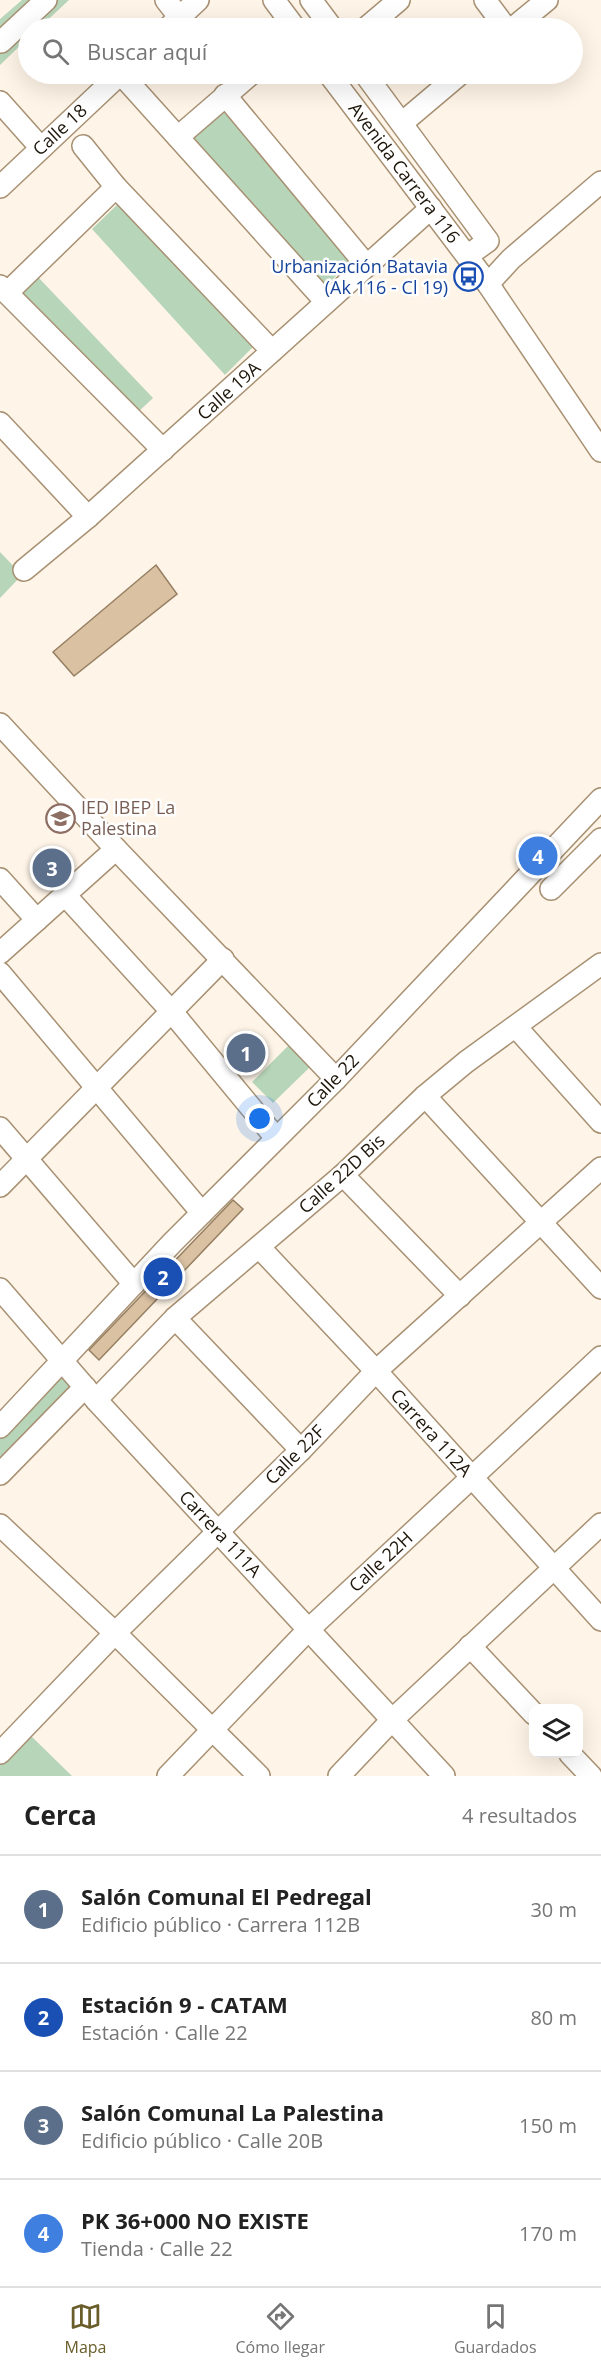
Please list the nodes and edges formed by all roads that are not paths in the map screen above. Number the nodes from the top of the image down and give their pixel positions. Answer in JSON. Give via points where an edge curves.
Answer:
{"nodes":[{"id":1,"x":46,"y":0,"type":"edge"},
{"id":2,"x":166,"y":0,"type":"edge"},
{"id":3,"x":198,"y":0,"type":"edge"},
{"id":4,"x":274,"y":0,"type":"edge"},
{"id":5,"x":311,"y":0,"type":"edge"},
{"id":6,"x":399,"y":0,"type":"edge"},
{"id":7,"x":485,"y":0,"type":"edge"},
{"id":8,"x":547,"y":0,"type":"edge"},
{"id":9,"x":27,"y":18,"type":"edge"},
{"id":10,"x":172,"y":18,"type":"edge"},
{"id":11,"x":179,"y":18,"type":"edge"},
{"id":12,"x":288,"y":18,"type":"edge"},
{"id":13,"x":324,"y":18,"type":"edge"},
{"id":14,"x":378,"y":18,"type":"edge"},
{"id":15,"x":498,"y":18,"type":"edge"},
{"id":16,"x":525,"y":18,"type":"edge"},
{"id":17,"x":18,"y":26,"type":"edge"},
{"id":18,"x":1,"y":42,"type":"edge"},
{"id":19,"x":110,"y":84,"type":"edge"},
{"id":20,"x":130,"y":84,"type":"edge"},
{"id":21,"x":239,"y":84,"type":"edge"},
{"id":22,"x":337,"y":84,"type":"edge"},
{"id":23,"x":373,"y":84,"type":"edge"},
{"id":24,"x":448,"y":84,"type":"edge"},
{"id":25,"x":225,"y":95,"type":"junction"},
{"id":26,"x":0,"y":102,"type":"edge"},
{"id":27,"x":402,"y":123,"type":"junction"},
{"id":28,"x":178,"y":136,"type":"junction"},
{"id":29,"x":82,"y":147,"type":"dead end"},
{"id":30,"x":41,"y":148,"type":"junction"},
{"id":31,"x":601,"y":183,"type":"edge"},
{"id":32,"x":116,"y":186,"type":"junction"},
{"id":33,"x":0,"y":187,"type":"edge"},
{"id":34,"x":431,"y":208,"type":"junction"},
{"id":35,"x":467,"y":256,"type":"junction"},
{"id":36,"x":367,"y":266,"type":"junction"},
{"id":37,"x":488,"y":284,"type":"junction"},
{"id":38,"x":4,"y":290,"type":"edge"},
{"id":39,"x":326,"y":303,"type":"junction"},
{"id":40,"x":272,"y":351,"type":"junction"},
{"id":41,"x":0,"y":423,"type":"edge"},
{"id":42,"x":163,"y":450,"type":"junction"},
{"id":43,"x":601,"y":451,"type":"edge"},
{"id":44,"x":88,"y":517,"type":"junction"},
{"id":45,"x":24,"y":570,"type":"dead end"},
{"id":46,"x":0,"y":724,"type":"edge"},
{"id":47,"x":601,"y":799,"type":"edge"},
{"id":48,"x":601,"y":839,"type":"edge"},
{"id":49,"x":116,"y":849,"type":"junction"},
{"id":50,"x":0,"y":879,"type":"edge"},
{"id":51,"x":551,"y":889,"type":"dead end"},
{"id":52,"x":65,"y":895,"type":"junction"},
{"id":53,"x":37,"y":920,"type":"junction"},
{"id":54,"x":0,"y":953,"type":"edge"},
{"id":55,"x":223,"y":959,"type":"junction"},
{"id":56,"x":601,"y":964,"type":"edge"},
{"id":57,"x":0,"y":973,"type":"edge"},
{"id":58,"x":172,"y":1012,"type":"junction"},
{"id":59,"x":516,"y":1027,"type":"junction"},
{"id":60,"x":336,"y":1079,"type":"junction"},
{"id":61,"x":97,"y":1088,"type":"junction"},
{"id":62,"x":424,"y":1096,"type":"junction"},
{"id":63,"x":601,"y":1122,"type":"edge"},
{"id":64,"x":0,"y":1128,"type":"edge"},
{"id":65,"x":276,"y":1138,"type":"junction"},
{"id":66,"x":26,"y":1157,"type":"junction"},
{"id":67,"x":601,"y":1168,"type":"edge"},
{"id":68,"x":343,"y":1175,"type":"junction"},
{"id":69,"x":0,"y":1186,"type":"edge"},
{"id":70,"x":202,"y":1213,"type":"junction"},
{"id":71,"x":541,"y":1223,"type":"junction"},
{"id":72,"x":259,"y":1247,"type":"junction"},
{"id":73,"x":134,"y":1284,"type":"junction"},
{"id":74,"x":601,"y":1288,"type":"edge"},
{"id":75,"x":0,"y":1289,"type":"edge"},
{"id":76,"x":460,"y":1296,"type":"junction"},
{"id":77,"x":175,"y":1318,"type":"junction"},
{"id":78,"x":601,"y":1357,"type":"edge"},
{"id":79,"x":63,"y":1361,"type":"junction"},
{"id":80,"x":376,"y":1371,"type":"junction"},
{"id":81,"x":91,"y":1393,"type":"junction"},
{"id":82,"x":0,"y":1427,"type":"edge"},
{"id":83,"x":301,"y":1450,"type":"junction"},
{"id":84,"x":0,"y":1474,"type":"edge"},
{"id":85,"x":471,"y":1478,"type":"junction"},
{"id":86,"x":601,"y":1524,"type":"edge"},
{"id":87,"x":0,"y":1525,"type":"edge"},
{"id":88,"x":217,"y":1532,"type":"junction"},
{"id":89,"x":552,"y":1568,"type":"junction"},
{"id":90,"x":601,"y":1620,"type":"edge"},
{"id":91,"x":308,"y":1630,"type":"junction"},
{"id":92,"x":115,"y":1633,"type":"junction"},
{"id":93,"x":470,"y":1646,"type":"junction"},
{"id":94,"x":529,"y":1709,"type":"edge"},
{"id":95,"x":391,"y":1720,"type":"junction"},
{"id":96,"x":212,"y":1730,"type":"junction"},
{"id":97,"x":0,"y":1752,"type":"edge"},
{"id":98,"x":574,"y":1758,"type":"edge"},
{"id":99,"x":168,"y":1776,"type":"edge"},
{"id":100,"x":259,"y":1776,"type":"edge"},
{"id":101,"x":339,"y":1776,"type":"edge"},
{"id":102,"x":444,"y":1776,"type":"edge"},
{"id":103,"x":591,"y":1776,"type":"edge"}],
"edges":[{"from":1,"to":9,"type":"street"},
{"from":2,"to":10,"type":"street"},
{"from":3,"to":11,"type":"street"},
{"from":4,"to":12,"type":"street"},
{"from":5,"to":13,"type":"street"},
{"from":6,"to":14,"type":"street"},
{"from":7,"to":15,"type":"street"},
{"from":8,"to":16,"type":"street"},
{"from":17,"to":18,"type":"street"},
{"from":19,"to":30,"type":"street","name":"Calle 18"},
{"from":20,"to":28,"type":"street"},
{"from":21,"to":25,"type":"street"},
{"from":22,"to":34,"type":"street","name":"Avenida Carrera 116"},
{"from":23,"to":27,"type":"street"},
{"from":24,"to":27,"type":"street"},
{"from":25,"to":28,"type":"street"},
{"from":25,"to":36,"type":"street"},
{"from":26,"to":30,"type":"street"},
{"from":27,"to":35,"type":"street","via":[[488,241]]},
{"from":28,"to":39,"type":"street"},
{"from":29,"to":32,"type":"street"},
{"from":30,"to":33,"type":"street","name":"Calle 18"},
{"from":31,"to":37,"type":"street","via":[[511,259]]},
{"from":32,"to":38,"type":"street"},
{"from":32,"to":40,"type":"street"},
{"from":34,"to":35,"type":"street","name":"Avenida Carrera 116"},
{"from":34,"to":36,"type":"street","name":"Calle 19A"},
{"from":35,"to":37,"type":"street","name":"Avenida Carrera 116"},
{"from":36,"to":39,"type":"street","name":"Calle 19A"},
{"from":37,"to":43,"type":"street","name":"Avenida Carrera 116"},
{"from":38,"to":42,"type":"street"},
{"from":39,"to":40,"type":"street","name":"Calle 19A"},
{"from":40,"to":42,"type":"street","name":"Calle 19A"},
{"from":41,"to":44,"type":"street"},
{"from":42,"to":44,"type":"street","name":"Calle 19A"},
{"from":44,"to":45,"type":"street","name":"Calle 19A"},
{"from":46,"to":49,"type":"street"},
{"from":47,"to":60,"type":"street","name":"Calle 22"},
{"from":48,"to":51,"type":"street"},
{"from":49,"to":52,"type":"street"},
{"from":49,"to":55,"type":"street"},
{"from":50,"to":53,"type":"street"},
{"from":52,"to":53,"type":"street"},
{"from":52,"to":58,"type":"street"},
{"from":53,"to":54,"type":"street"},
{"from":55,"to":58,"type":"street"},
{"from":55,"to":60,"type":"street"},
{"from":56,"to":59,"type":"street","name":"Calle 22D Bis"},
{"from":57,"to":61,"type":"street"},
{"from":58,"to":61,"type":"street"},
{"from":58,"to":65,"type":"street"},
{"from":59,"to":62,"type":"street","name":"Calle 22D Bis"},
{"from":59,"to":63,"type":"street"},
{"from":60,"to":65,"type":"street","name":"Calle 22"},
{"from":61,"to":66,"type":"street"},
{"from":61,"to":70,"type":"street"},
{"from":62,"to":68,"type":"street","name":"Calle 22D Bis"},
{"from":62,"to":71,"type":"street"},
{"from":64,"to":66,"type":"street"},
{"from":65,"to":70,"type":"street","name":"Calle 22"},
{"from":66,"to":69,"type":"street"},
{"from":66,"to":73,"type":"street"},
{"from":67,"to":71,"type":"street","name":"Calle 22F"},
{"from":68,"to":72,"type":"street","name":"Calle 22D Bis"},
{"from":68,"to":76,"type":"street"},
{"from":70,"to":73,"type":"street","name":"Calle 22"},
{"from":71,"to":74,"type":"street"},
{"from":71,"to":76,"type":"street","name":"Calle 22F"},
{"from":72,"to":77,"type":"street","name":"Calle 22D Bis"},
{"from":72,"to":80,"type":"street","name":"Carrera 112A"},
{"from":73,"to":79,"type":"street","name":"Calle 22"},
{"from":75,"to":79,"type":"street","name":"Carrera 111A"},
{"from":76,"to":80,"type":"street","name":"Calle 22F"},
{"from":77,"to":81,"type":"street","name":"Calle 22D Bis"},
{"from":77,"to":83,"type":"street"},
{"from":78,"to":85,"type":"street","name":"Calle 22H"},
{"from":79,"to":81,"type":"street","name":"Carrera 111A"},
{"from":79,"to":82,"type":"street","name":"Calle 22"},
{"from":80,"to":83,"type":"street","name":"Calle 22F"},
{"from":80,"to":85,"type":"street","name":"Carrera 112A"},
{"from":81,"to":84,"type":"street","name":"Calle 22D Bis"},
{"from":81,"to":88,"type":"street","name":"Carrera 111A"},
{"from":83,"to":88,"type":"street","name":"Calle 22F"},
{"from":85,"to":89,"type":"street","name":"Carrera 112A"},
{"from":85,"to":91,"type":"street","name":"Calle 22H"},
{"from":86,"to":89,"type":"street"},
{"from":87,"to":92,"type":"street"},
{"from":88,"to":91,"type":"street","name":"Carrera 111A"},
{"from":88,"to":92,"type":"street","name":"Calle 22F"},
{"from":89,"to":90,"type":"street","name":"Carrera 112A"},
{"from":89,"to":93,"type":"street"},
{"from":91,"to":95,"type":"street","name":"Carrera 111A"},
{"from":91,"to":96,"type":"street","name":"Calle 22H"},
{"from":92,"to":96,"type":"street"},
{"from":92,"to":97,"type":"street","name":"Calle 22F"},
{"from":93,"to":94,"type":"street"},
{"from":93,"to":95,"type":"street"},
{"from":95,"to":101,"type":"street"},
{"from":95,"to":102,"type":"street","name":"Carrera 111A"},
{"from":96,"to":99,"type":"street","name":"Calle 22H"},
{"from":96,"to":100,"type":"street"},
{"from":98,"to":103,"type":"street"}]}
